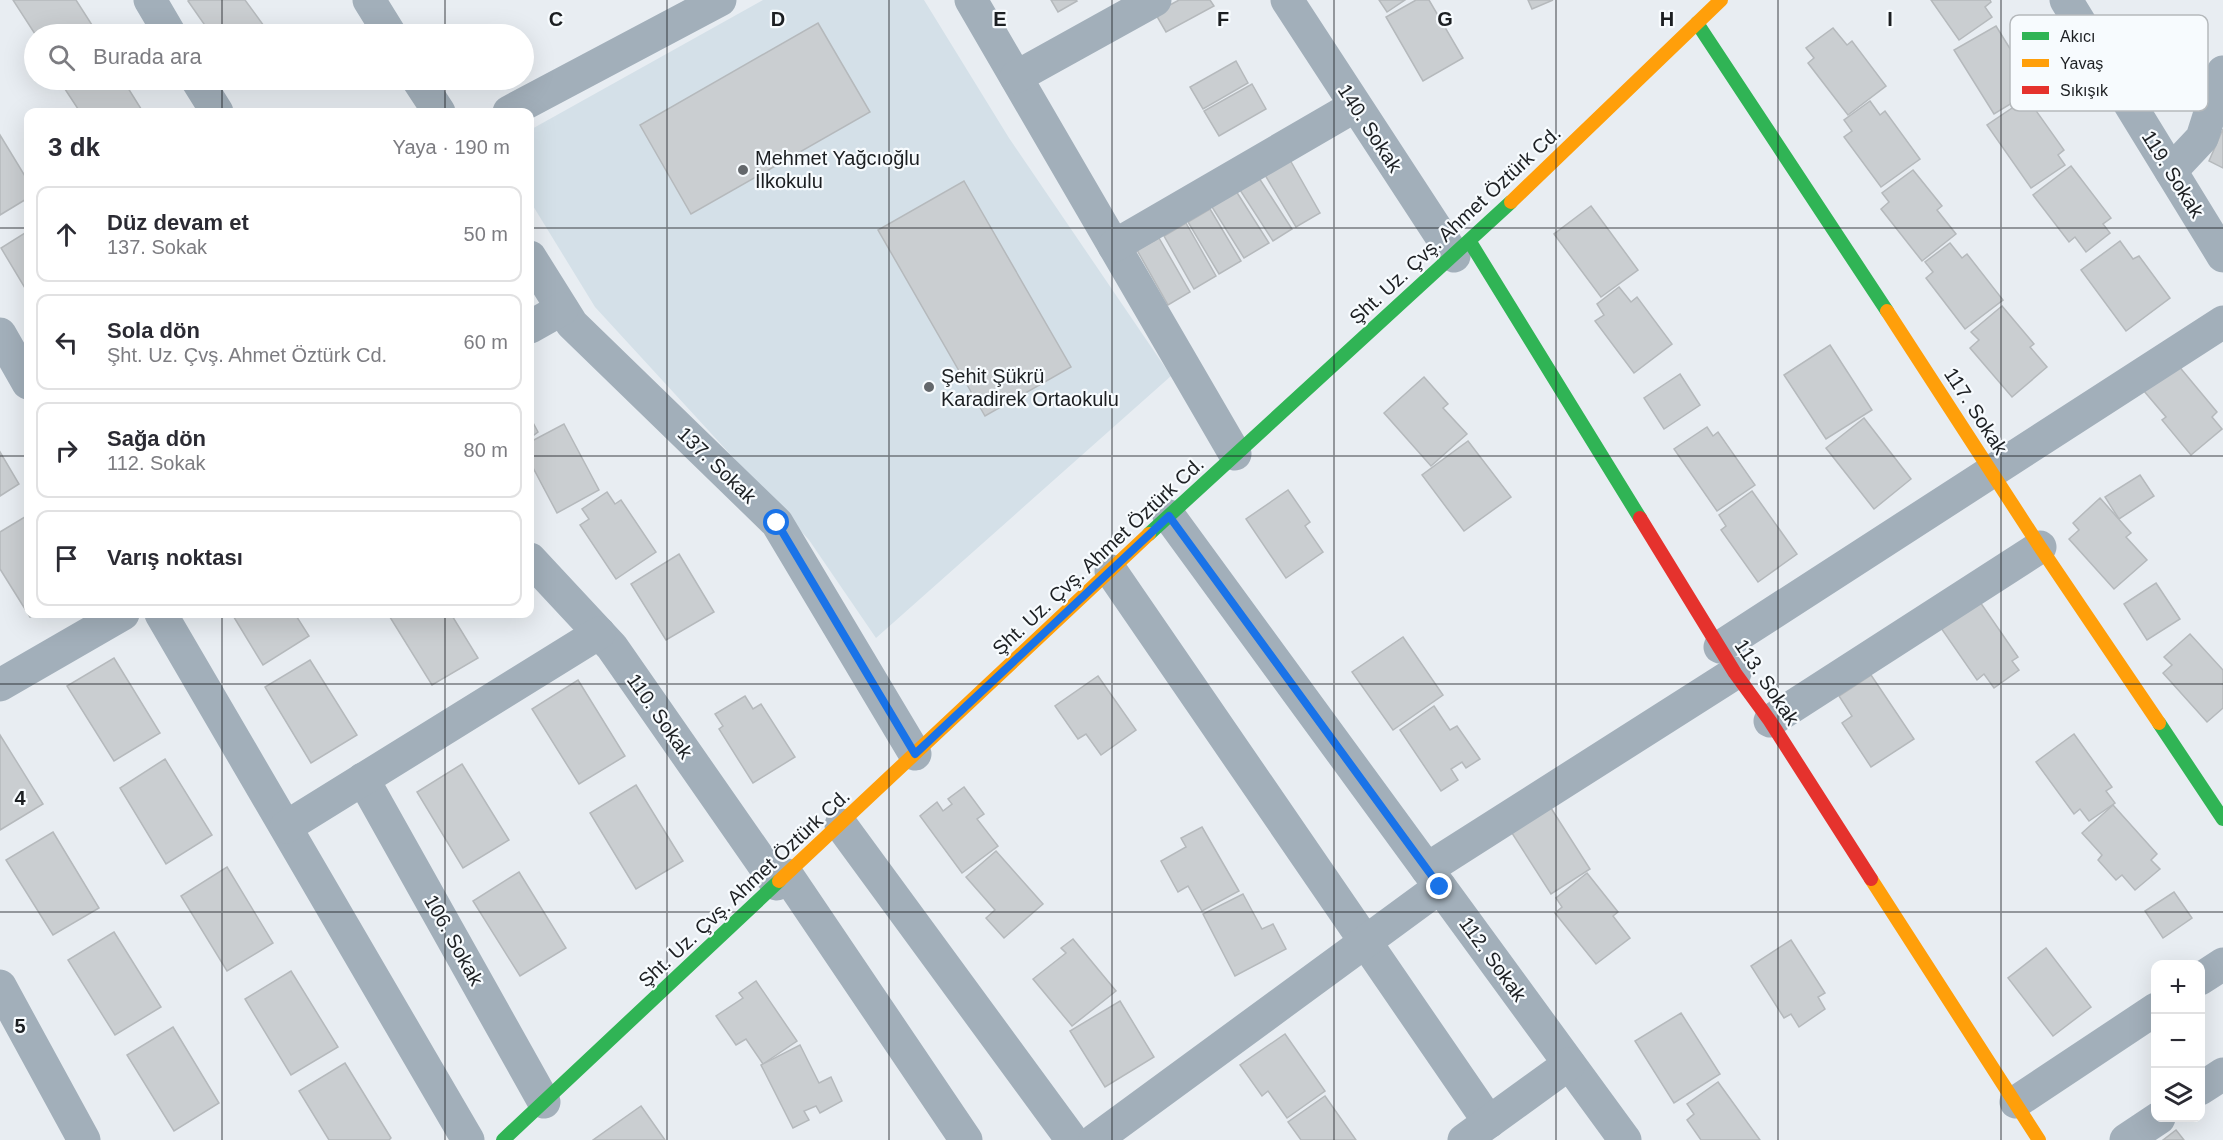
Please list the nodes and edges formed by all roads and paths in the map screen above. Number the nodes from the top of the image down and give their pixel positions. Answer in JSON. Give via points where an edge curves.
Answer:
{"nodes":[{"id":1,"x":150,"y":0,"type":"edge"},
{"id":2,"x":369,"y":0,"type":"edge"},
{"id":3,"x":720,"y":0,"type":"edge"},
{"id":4,"x":971,"y":0,"type":"edge"},
{"id":5,"x":1155,"y":0,"type":"edge"},
{"id":6,"x":1287,"y":0,"type":"edge"},
{"id":7,"x":1721,"y":0,"type":"edge"},
{"id":8,"x":2066,"y":0,"type":"edge"},
{"id":9,"x":2075,"y":15,"type":"edge"},
{"id":10,"x":1697,"y":23,"type":"junction"},
{"id":11,"x":164,"y":24,"type":"edge"},
{"id":12,"x":384,"y":24,"type":"edge"},
{"id":13,"x":2223,"y":72,"type":"edge"},
{"id":14,"x":1016,"y":77,"type":"junction"},
{"id":15,"x":203,"y":90,"type":"edge"},
{"id":16,"x":425,"y":90,"type":"edge"},
{"id":17,"x":1355,"y":106,"type":"junction"},
{"id":18,"x":214,"y":108,"type":"edge"},
{"id":19,"x":436,"y":108,"type":"edge"},
{"id":20,"x":517,"y":108,"type":"edge"},
{"id":21,"x":2134,"y":111,"type":"edge"},
{"id":22,"x":2171,"y":171,"type":"junction"},
{"id":23,"x":2214,"y":229,"type":"edge"},
{"id":24,"x":1114,"y":246,"type":"junction"},
{"id":25,"x":1462,"y":249,"type":"junction"},
{"id":26,"x":2223,"y":256,"type":"edge"},
{"id":27,"x":534,"y":264,"type":"edge"},
{"id":28,"x":562,"y":309,"type":"junction"},
{"id":29,"x":2223,"y":322,"type":"edge"},
{"id":30,"x":534,"y":325,"type":"edge"},
{"id":31,"x":0,"y":334,"type":"edge"},
{"id":32,"x":24,"y":376,"type":"edge"},
{"id":33,"x":1235,"y":454,"type":"junction"},
{"id":34,"x":1993,"y":472,"type":"junction"},
{"id":35,"x":1169,"y":516,"type":"junction"},
{"id":36,"x":2040,"y":547,"type":"junction"},
{"id":37,"x":534,"y":563,"type":"edge"},
{"id":38,"x":1111,"y":571,"type":"junction"},
{"id":39,"x":116,"y":618,"type":"edge"},
{"id":40,"x":163,"y":618,"type":"edge"},
{"id":41,"x":599,"y":633,"type":"junction"},
{"id":42,"x":1727,"y":660,"type":"junction"},
{"id":43,"x":0,"y":685,"type":"edge"},
{"id":44,"x":1770,"y":721,"type":"junction"},
{"id":45,"x":915,"y":754,"type":"junction"},
{"id":46,"x":363,"y":779,"type":"junction"},
{"id":47,"x":2223,"y":819,"type":"edge"},
{"id":48,"x":841,"y":825,"type":"junction"},
{"id":49,"x":286,"y":827,"type":"junction"},
{"id":50,"x":1434,"y":878,"type":"junction"},
{"id":51,"x":782,"y":880,"type":"junction"},
{"id":52,"x":1365,"y":942,"type":"junction"},
{"id":53,"x":2223,"y":964,"type":"edge"},
{"id":54,"x":2205,"y":976,"type":"edge"},
{"id":55,"x":0,"y":986,"type":"edge"},
{"id":56,"x":2151,"y":1012,"type":"edge"},
{"id":57,"x":1569,"y":1064,"type":"junction"},
{"id":58,"x":2223,"y":1074,"type":"edge"},
{"id":59,"x":2205,"y":1086,"type":"edge"},
{"id":60,"x":544,"y":1102,"type":"junction"},
{"id":61,"x":2016,"y":1102,"type":"junction"},
{"id":62,"x":2153,"y":1122,"type":"edge"},
{"id":63,"x":1476,"y":1131,"type":"edge"},
{"id":64,"x":507,"y":1139,"type":"edge"},
{"id":65,"x":84,"y":1140,"type":"edge"},
{"id":66,"x":468,"y":1140,"type":"edge"},
{"id":67,"x":966,"y":1140,"type":"edge"},
{"id":68,"x":1072,"y":1140,"type":"edge"},
{"id":69,"x":1095,"y":1140,"type":"edge"},
{"id":70,"x":1625,"y":1140,"type":"edge"},
{"id":71,"x":2039,"y":1140,"type":"edge"},
{"id":72,"x":2126,"y":1140,"type":"edge"}],
"edges":[{"from":1,"to":11,"type":"street"},
{"from":2,"to":12,"type":"street"},
{"from":3,"to":20,"type":"street"},
{"from":4,"to":14,"type":"street"},
{"from":5,"to":14,"type":"street"},
{"from":6,"to":17,"type":"street","name":"140. Sokak"},
{"from":7,"to":10,"type":"street","name":"Şht. Uz. Çvş. Ahmet Öztürk Cd."},
{"from":8,"to":9,"type":"street","name":"119. Sokak"},
{"from":10,"to":25,"type":"street","name":"Şht. Uz. Çvş. Ahmet Öztürk Cd."},
{"from":10,"to":34,"type":"street","name":"117. Sokak"},
{"from":13,"to":22,"type":"street","via":[[2202,138]]},
{"from":14,"to":24,"type":"street"},
{"from":15,"to":18,"type":"street"},
{"from":16,"to":19,"type":"street"},
{"from":17,"to":24,"type":"street"},
{"from":17,"to":25,"type":"street","name":"140. Sokak"},
{"from":21,"to":22,"type":"street","name":"119. Sokak"},
{"from":22,"to":23,"type":"street","name":"119. Sokak"},
{"from":23,"to":26,"type":"street","name":"119. Sokak"},
{"from":24,"to":33,"type":"street"},
{"from":25,"to":33,"type":"street","name":"Şht. Uz. Çvş. Ahmet Öztürk Cd."},
{"from":25,"to":42,"type":"street","name":"113. Sokak"},
{"from":27,"to":28,"type":"street","name":"137. Sokak"},
{"from":28,"to":30,"type":"street"},
{"from":28,"to":45,"type":"street","name":"137. Sokak","via":[[572,324],[777,523]]},
{"from":29,"to":34,"type":"street"},
{"from":31,"to":32,"type":"street"},
{"from":33,"to":35,"type":"street","name":"Şht. Uz. Çvş. Ahmet Öztürk Cd."},
{"from":34,"to":36,"type":"street","name":"117. Sokak"},
{"from":34,"to":42,"type":"street"},
{"from":35,"to":38,"type":"street","name":"Şht. Uz. Çvş. Ahmet Öztürk Cd."},
{"from":35,"to":50,"type":"street","name":"112. Sokak"},
{"from":36,"to":44,"type":"street"},
{"from":36,"to":47,"type":"street","name":"117. Sokak"},
{"from":37,"to":41,"type":"street","name":"110. Sokak"},
{"from":38,"to":45,"type":"street","name":"Şht. Uz. Çvş. Ahmet Öztürk Cd."},
{"from":38,"to":52,"type":"street"},
{"from":39,"to":43,"type":"street"},
{"from":40,"to":49,"type":"street"},
{"from":41,"to":46,"type":"street"},
{"from":41,"to":51,"type":"street","name":"110. Sokak"},
{"from":42,"to":44,"type":"street","name":"113. Sokak"},
{"from":42,"to":50,"type":"street"},
{"from":44,"to":61,"type":"street","name":"113. Sokak"},
{"from":45,"to":48,"type":"street","name":"Şht. Uz. Çvş. Ahmet Öztürk Cd."},
{"from":46,"to":49,"type":"street"},
{"from":46,"to":60,"type":"street","name":"106. Sokak"},
{"from":48,"to":51,"type":"street","name":"Şht. Uz. Çvş. Ahmet Öztürk Cd."},
{"from":48,"to":68,"type":"street"},
{"from":49,"to":66,"type":"street"},
{"from":50,"to":52,"type":"street"},
{"from":50,"to":57,"type":"street","name":"112. Sokak"},
{"from":51,"to":60,"type":"street","name":"Şht. Uz. Çvş. Ahmet Öztürk Cd."},
{"from":51,"to":67,"type":"street","name":"110. Sokak"},
{"from":52,"to":63,"type":"street"},
{"from":52,"to":69,"type":"street"},
{"from":53,"to":54,"type":"street"},
{"from":55,"to":65,"type":"street"},
{"from":56,"to":61,"type":"street"},
{"from":57,"to":63,"type":"street"},
{"from":57,"to":70,"type":"street","name":"112. Sokak"},
{"from":58,"to":59,"type":"street"},
{"from":60,"to":64,"type":"street","name":"Şht. Uz. Çvş. Ahmet Öztürk Cd."},
{"from":61,"to":71,"type":"street","name":"113. Sokak"},
{"from":62,"to":72,"type":"street"}]}
